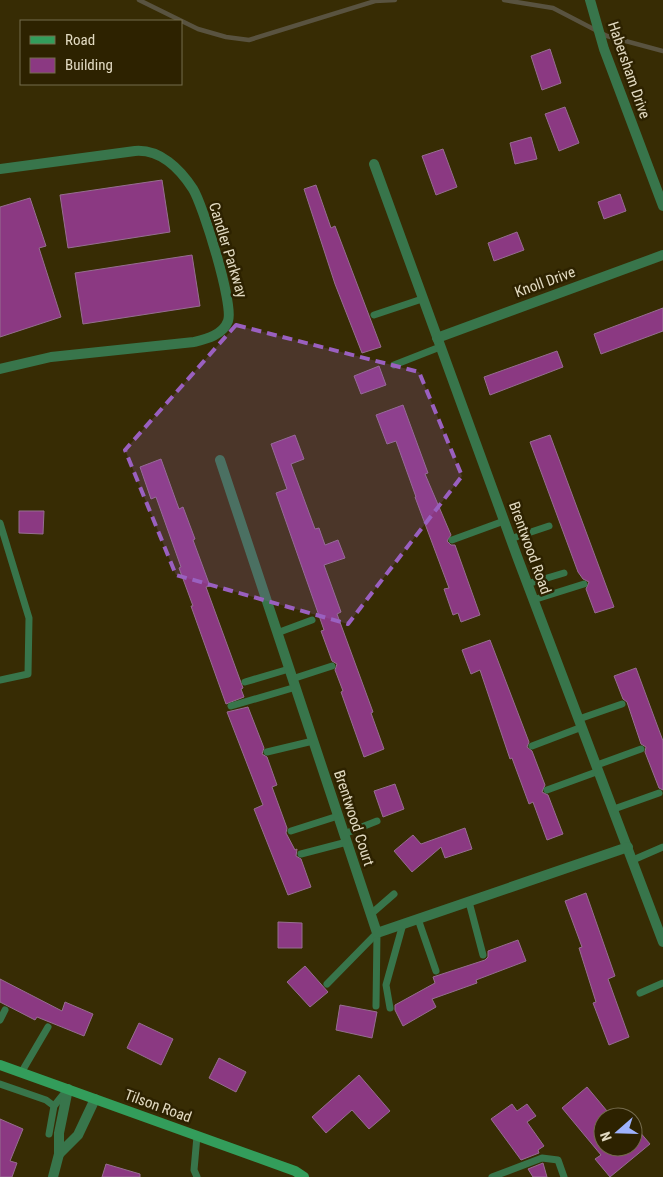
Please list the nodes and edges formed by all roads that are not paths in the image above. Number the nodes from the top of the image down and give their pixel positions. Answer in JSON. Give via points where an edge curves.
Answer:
{"nodes":[{"id":1,"x":590,"y":0,"type":"edge"},
{"id":2,"x":374,"y":164,"type":"dead end"},
{"id":3,"x":0,"y":169,"type":"edge"},
{"id":4,"x":663,"y":206,"type":"edge"},
{"id":5,"x":663,"y":255,"type":"edge"},
{"id":6,"x":422,"y":299,"type":"junction"},
{"id":7,"x":374,"y":315,"type":"dead end"},
{"id":8,"x":438,"y":342,"type":"junction"},
{"id":9,"x":394,"y":365,"type":"dead end"},
{"id":10,"x":0,"y":369,"type":"edge"},
{"id":11,"x":220,"y":460,"type":"dead end"},
{"id":12,"x":504,"y":521,"type":"junction"},
{"id":13,"x":0,"y":523,"type":"edge"},
{"id":14,"x":549,"y":526,"type":"dead end"},
{"id":15,"x":510,"y":539,"type":"junction"},
{"id":16,"x":452,"y":540,"type":"dead end"},
{"id":17,"x":564,"y":573,"type":"dead end"},
{"id":18,"x":527,"y":584,"type":"junction"},
{"id":19,"x":584,"y":584,"type":"dead end"},
{"id":20,"x":533,"y":600,"type":"junction"},
{"id":21,"x":312,"y":620,"type":"dead end"},
{"id":22,"x":277,"y":633,"type":"junction"},
{"id":23,"x":332,"y":666,"type":"dead end"},
{"id":24,"x":292,"y":678,"type":"junction"},
{"id":25,"x":0,"y":680,"type":"edge"},
{"id":26,"x":245,"y":682,"type":"dead end"},
{"id":27,"x":622,"y":704,"type":"dead end"},
{"id":28,"x":231,"y":706,"type":"dead end"},
{"id":29,"x":580,"y":723,"type":"junction"},
{"id":30,"x":313,"y":741,"type":"junction"},
{"id":31,"x":532,"y":746,"type":"dead end"},
{"id":32,"x":641,"y":749,"type":"dead end"},
{"id":33,"x":267,"y":752,"type":"dead end"},
{"id":34,"x":598,"y":768,"type":"junction"},
{"id":35,"x":547,"y":790,"type":"dead end"},
{"id":36,"x":659,"y":793,"type":"dead end"},
{"id":37,"x":614,"y":809,"type":"junction"},
{"id":38,"x":338,"y":816,"type":"junction"},
{"id":39,"x":377,"y":821,"type":"dead end"},
{"id":40,"x":291,"y":831,"type":"dead end"},
{"id":41,"x":345,"y":838,"type":"junction"},
{"id":42,"x":628,"y":847,"type":"junction"},
{"id":43,"x":663,"y":847,"type":"edge"},
{"id":44,"x":301,"y":854,"type":"dead end"},
{"id":45,"x":633,"y":860,"type":"junction"},
{"id":46,"x":394,"y":894,"type":"dead end"},
{"id":47,"x":469,"y":902,"type":"junction"},
{"id":48,"x":370,"y":914,"type":"junction"},
{"id":49,"x":418,"y":919,"type":"junction"},
{"id":50,"x":403,"y":924,"type":"junction"},
{"id":51,"x":377,"y":933,"type":"junction"},
{"id":52,"x":663,"y":942,"type":"edge"},
{"id":53,"x":483,"y":955,"type":"dead end"},
{"id":54,"x":436,"y":971,"type":"dead end"},
{"id":55,"x":663,"y":983,"type":"edge"},
{"id":56,"x":328,"y":984,"type":"dead end"},
{"id":57,"x":640,"y":992,"type":"dead end"},
{"id":58,"x":376,"y":1006,"type":"dead end"},
{"id":59,"x":390,"y":1008,"type":"dead end"},
{"id":60,"x":4,"y":1010,"type":"dead end"},
{"id":61,"x":0,"y":1020,"type":"edge"},
{"id":62,"x":48,"y":1027,"type":"dead end"},
{"id":63,"x":0,"y":1065,"type":"edge"},
{"id":64,"x":21,"y":1072,"type":"junction"},
{"id":65,"x":0,"y":1084,"type":"edge"},
{"id":66,"x":68,"y":1089,"type":"junction"},
{"id":67,"x":95,"y":1099,"type":"junction"},
{"id":68,"x":54,"y":1106,"type":"junction"},
{"id":69,"x":49,"y":1134,"type":"dead end"},
{"id":70,"x":197,"y":1136,"type":"junction"},
{"id":71,"x":59,"y":1154,"type":"junction"},
{"id":72,"x":53,"y":1177,"type":"edge"},
{"id":73,"x":197,"y":1177,"type":"edge"},
{"id":74,"x":304,"y":1177,"type":"edge"},
{"id":75,"x":492,"y":1177,"type":"edge"},
{"id":76,"x":564,"y":1177,"type":"edge"}],
"edges":[{"from":1,"to":4,"type":"street","name":"Habersham Drive","via":[[604,49]]},
{"from":2,"to":6,"type":"street","name":"Brentwood Road"},
{"from":3,"to":10,"type":"street","name":"Candler Parkway","via":[[143,150],[162,156],[193,190],[218,259],[230,314],[227,324],[219,332],[194,342],[51,357]]},
{"from":5,"to":8,"type":"street","name":"Knoll Drive"},
{"from":6,"to":7,"type":"lane"},
{"from":6,"to":8,"type":"street","name":"Brentwood Road"},
{"from":8,"to":9,"type":"lane"},
{"from":8,"to":12,"type":"street","name":"Brentwood Road"},
{"from":11,"to":22,"type":"street","name":"Brentwood Court"},
{"from":12,"to":15,"type":"street","name":"Brentwood Road"},
{"from":12,"to":16,"type":"lane"},
{"from":13,"to":25,"type":"lane","via":[[29,627],[28,674]]},
{"from":14,"to":15,"type":"lane"},
{"from":15,"to":18,"type":"street","name":"Brentwood Road"},
{"from":17,"to":18,"type":"lane"},
{"from":18,"to":20,"type":"street","name":"Brentwood Road"},
{"from":19,"to":20,"type":"lane"},
{"from":20,"to":29,"type":"street","name":"Brentwood Road"},
{"from":21,"to":22,"type":"lane"},
{"from":22,"to":24,"type":"street","name":"Brentwood Court"},
{"from":23,"to":24,"type":"lane"},
{"from":24,"to":26,"type":"lane"},
{"from":24,"to":28,"type":"lane"},
{"from":24,"to":30,"type":"street","name":"Brentwood Court"},
{"from":27,"to":29,"type":"lane"},
{"from":29,"to":31,"type":"lane"},
{"from":29,"to":34,"type":"street","name":"Brentwood Road"},
{"from":30,"to":33,"type":"lane"},
{"from":30,"to":38,"type":"street","name":"Brentwood Court"},
{"from":32,"to":34,"type":"lane"},
{"from":34,"to":35,"type":"lane"},
{"from":34,"to":37,"type":"street","name":"Brentwood Road"},
{"from":36,"to":37,"type":"lane"},
{"from":37,"to":42,"type":"street","name":"Brentwood Road"},
{"from":38,"to":40,"type":"lane"},
{"from":38,"to":41,"type":"street","name":"Brentwood Court"},
{"from":39,"to":41,"type":"lane"},
{"from":41,"to":44,"type":"lane"},
{"from":41,"to":48,"type":"street","name":"Brentwood Court"},
{"from":42,"to":45,"type":"street","name":"Brentwood Road"},
{"from":42,"to":47,"type":"street"},
{"from":43,"to":45,"type":"lane"},
{"from":45,"to":52,"type":"street","name":"Brentwood Road"},
{"from":46,"to":48,"type":"lane"},
{"from":47,"to":49,"type":"street"},
{"from":47,"to":53,"type":"lane"},
{"from":48,"to":51,"type":"street","name":"Brentwood Court"},
{"from":49,"to":50,"type":"street"},
{"from":49,"to":54,"type":"lane"},
{"from":50,"to":51,"type":"street"},
{"from":50,"to":59,"type":"lane","via":[[386,985]]},
{"from":51,"to":56,"type":"lane"},
{"from":51,"to":58,"type":"lane"},
{"from":55,"to":57,"type":"lane"},
{"from":60,"to":61,"type":"lane"},
{"from":62,"to":64,"type":"lane"},
{"from":63,"to":64,"type":"street","name":"Tilson Road"},
{"from":64,"to":66,"type":"street","name":"Tilson Road"},
{"from":65,"to":68,"type":"lane","via":[[46,1100]]},
{"from":66,"to":67,"type":"street","name":"Tilson Road"},
{"from":66,"to":68,"type":"lane"},
{"from":66,"to":71,"type":"street","via":[[59,1133]]},
{"from":67,"to":70,"type":"street","name":"Tilson Road"},
{"from":67,"to":71,"type":"street","via":[[78,1136]]},
{"from":68,"to":69,"type":"lane"},
{"from":70,"to":73,"type":"lane","via":[[194,1170]]},
{"from":70,"to":74,"type":"street","name":"Tilson Road"},
{"from":71,"to":72,"type":"street"},
{"from":75,"to":76,"type":"lane","via":[[542,1158],[558,1160]]}]}
